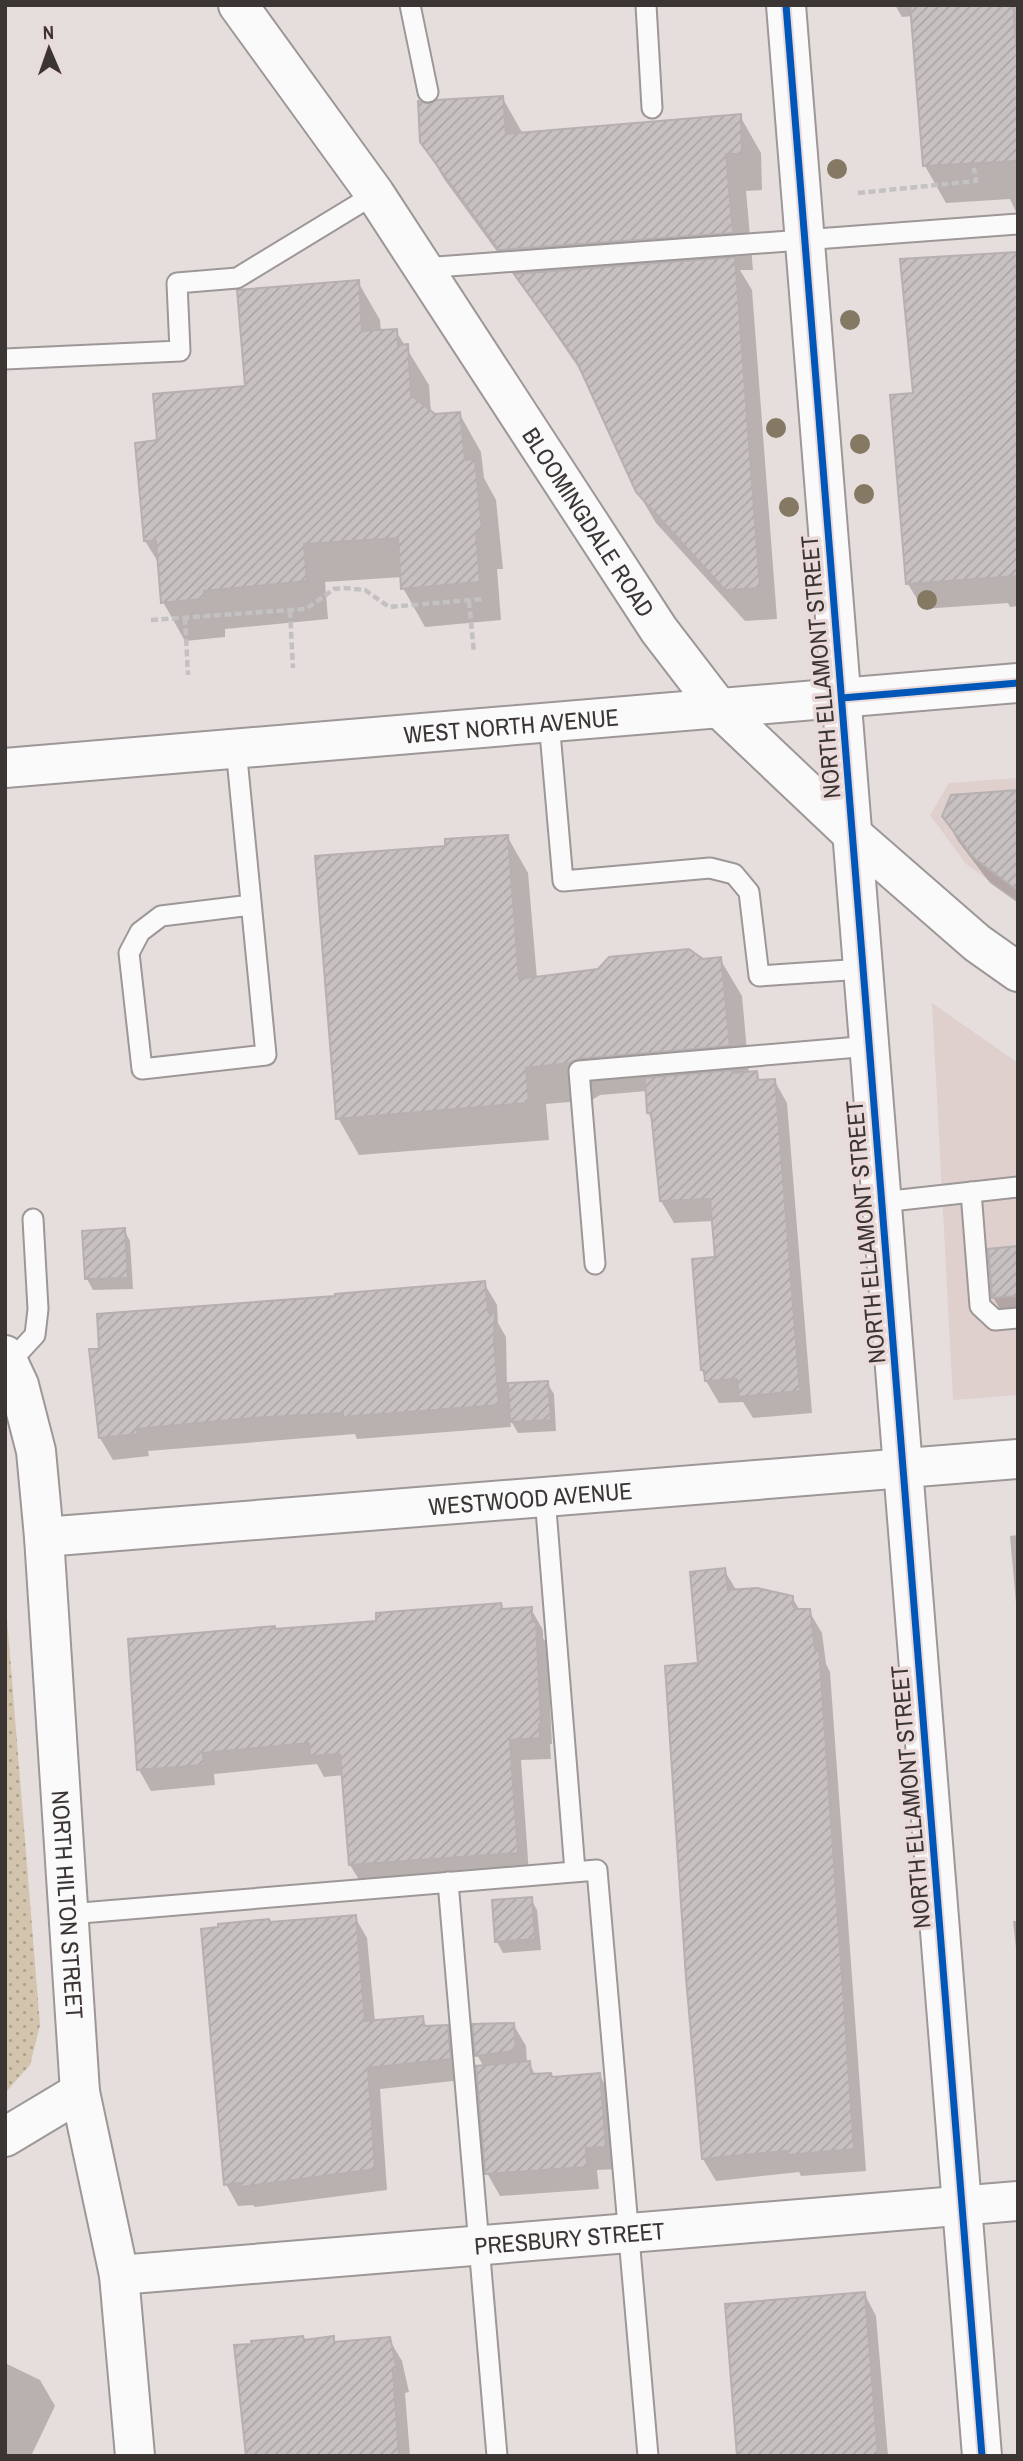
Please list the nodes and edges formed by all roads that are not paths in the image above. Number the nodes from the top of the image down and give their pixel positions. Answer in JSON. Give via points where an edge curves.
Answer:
{"nodes":[{"id":1,"x":238,"y":5,"type":"edge"},
{"id":2,"x":410,"y":5,"type":"edge"},
{"id":3,"x":646,"y":5,"type":"edge"},
{"id":4,"x":786,"y":5,"type":"edge"},
{"id":5,"x":428,"y":92,"type":"dead end"},
{"id":6,"x":652,"y":108,"type":"dead end"},
{"id":7,"x":375,"y":194,"type":"junction"},
{"id":8,"x":1018,"y":223,"type":"edge"},
{"id":9,"x":805,"y":240,"type":"junction"},
{"id":10,"x":423,"y":268,"type":"junction"},
{"id":11,"x":5,"y":359,"type":"edge"},
{"id":12,"x":1018,"y":683,"type":"edge"},
{"id":13,"x":842,"y":698,"type":"junction"},
{"id":14,"x":718,"y":707,"type":"junction"},
{"id":15,"x":549,"y":721,"type":"junction"},
{"id":16,"x":236,"y":748,"type":"junction"},
{"id":17,"x":5,"y":768,"type":"edge"},
{"id":18,"x":852,"y":834,"type":"junction"},
{"id":19,"x":251,"y":905,"type":"junction"},
{"id":20,"x":863,"y":970,"type":"junction"},
{"id":21,"x":1018,"y":972,"type":"edge"},
{"id":22,"x":870,"y":1046,"type":"junction"},
{"id":23,"x":1018,"y":1187,"type":"edge"},
{"id":24,"x":971,"y":1192,"type":"junction"},
{"id":25,"x":882,"y":1202,"type":"junction"},
{"id":26,"x":33,"y":1219,"type":"dead end"},
{"id":27,"x":595,"y":1264,"type":"dead end"},
{"id":28,"x":1018,"y":1318,"type":"edge"},
{"id":29,"x":7,"y":1359,"type":"edge"},
{"id":30,"x":1018,"y":1459,"type":"edge"},
{"id":31,"x":904,"y":1468,"type":"junction"},
{"id":32,"x":545,"y":1497,"type":"junction"},
{"id":33,"x":44,"y":1538,"type":"junction"},
{"id":34,"x":575,"y":1871,"type":"junction"},
{"id":35,"x":448,"y":1882,"type":"junction"},
{"id":36,"x":69,"y":1914,"type":"junction"},
{"id":37,"x":80,"y":2091,"type":"junction"},
{"id":38,"x":5,"y":2137,"type":"edge"},
{"id":39,"x":1018,"y":2201,"type":"edge"},
{"id":40,"x":962,"y":2206,"type":"junction"},
{"id":41,"x":627,"y":2233,"type":"junction"},
{"id":42,"x":479,"y":2246,"type":"junction"},
{"id":43,"x":119,"y":2275,"type":"junction"},
{"id":44,"x":135,"y":2456,"type":"edge"},
{"id":45,"x":497,"y":2456,"type":"edge"},
{"id":46,"x":648,"y":2456,"type":"edge"},
{"id":47,"x":982,"y":2456,"type":"edge"}],
"edges":[{"from":1,"to":7,"type":"street","name":"BLOOMINGDALE ROAD"},
{"from":2,"to":5,"type":"lane"},
{"from":3,"to":6,"type":"lane"},
{"from":4,"to":9,"type":"street","name":"NORTH ELLAMONT STREET"},
{"from":7,"to":10,"type":"street","name":"BLOOMINGDALE ROAD"},
{"from":7,"to":11,"type":"lane","via":[[237,278],[177,283],[180,351]]},
{"from":8,"to":9,"type":"lane"},
{"from":9,"to":10,"type":"lane"},
{"from":9,"to":13,"type":"street","name":"NORTH ELLAMONT STREET"},
{"from":10,"to":14,"type":"street","name":"BLOOMINGDALE ROAD","via":[[659,630]]},
{"from":12,"to":13,"type":"street","name":"WEST NORTH AVENUE"},
{"from":13,"to":14,"type":"street","name":"WEST NORTH AVENUE"},
{"from":13,"to":18,"type":"street","name":"NORTH ELLAMONT STREET"},
{"from":14,"to":15,"type":"street","name":"WEST NORTH AVENUE"},
{"from":14,"to":18,"type":"street","name":"BLOOMINGDALE ROAD"},
{"from":15,"to":16,"type":"street","name":"WEST NORTH AVENUE"},
{"from":15,"to":20,"type":"lane","via":[[563,881],[710,868],[734,874],[749,892],[759,976]]},
{"from":16,"to":17,"type":"street","name":"WEST NORTH AVENUE"},
{"from":16,"to":19,"type":"lane"},
{"from":18,"to":20,"type":"street","name":"NORTH ELLAMONT STREET"},
{"from":18,"to":21,"type":"street","name":"BLOOMINGDALE ROAD","via":[[977,943]]},
{"from":19,"to":19,"type":"lane","via":[[266,1055],[142,1069],[129,953],[139,932],[161,916]]},
{"from":20,"to":22,"type":"street","name":"NORTH ELLAMONT STREET"},
{"from":22,"to":25,"type":"street","name":"NORTH ELLAMONT STREET"},
{"from":22,"to":27,"type":"lane","via":[[579,1071]]},
{"from":23,"to":24,"type":"lane"},
{"from":24,"to":25,"type":"lane"},
{"from":24,"to":28,"type":"lane","via":[[980,1306],[995,1320]]},
{"from":25,"to":31,"type":"street","name":"NORTH ELLAMONT STREET"},
{"from":26,"to":29,"type":"lane","via":[[35,1335]]},
{"from":29,"to":33,"type":"street","name":"NORTH HILTON STREET","via":[[19,1385],[36,1451]]},
{"from":30,"to":31,"type":"street","name":"WESTWOOD AVENUE"},
{"from":31,"to":32,"type":"street","name":"WESTWOOD AVENUE"},
{"from":31,"to":40,"type":"street","name":"NORTH ELLAMONT STREET"},
{"from":32,"to":33,"type":"street","name":"WESTWOOD AVENUE"},
{"from":32,"to":34,"type":"lane"},
{"from":33,"to":36,"type":"street","name":"NORTH HILTON STREET"},
{"from":34,"to":35,"type":"lane"},
{"from":34,"to":41,"type":"lane","via":[[597,1870]]},
{"from":35,"to":36,"type":"lane"},
{"from":35,"to":42,"type":"lane"},
{"from":36,"to":37,"type":"street","name":"NORTH HILTON STREET"},
{"from":37,"to":38,"type":"street"},
{"from":37,"to":43,"type":"street","name":"NORTH HILTON STREET"},
{"from":39,"to":40,"type":"street","name":"PRESBURY STREET"},
{"from":40,"to":41,"type":"street","name":"PRESBURY STREET"},
{"from":40,"to":47,"type":"street","name":"NORTH ELLAMONT STREET"},
{"from":41,"to":42,"type":"street","name":"PRESBURY STREET"},
{"from":41,"to":46,"type":"lane"},
{"from":42,"to":43,"type":"street","name":"PRESBURY STREET"},
{"from":42,"to":45,"type":"lane"},
{"from":43,"to":44,"type":"street","name":"NORTH HILTON STREET"}]}
